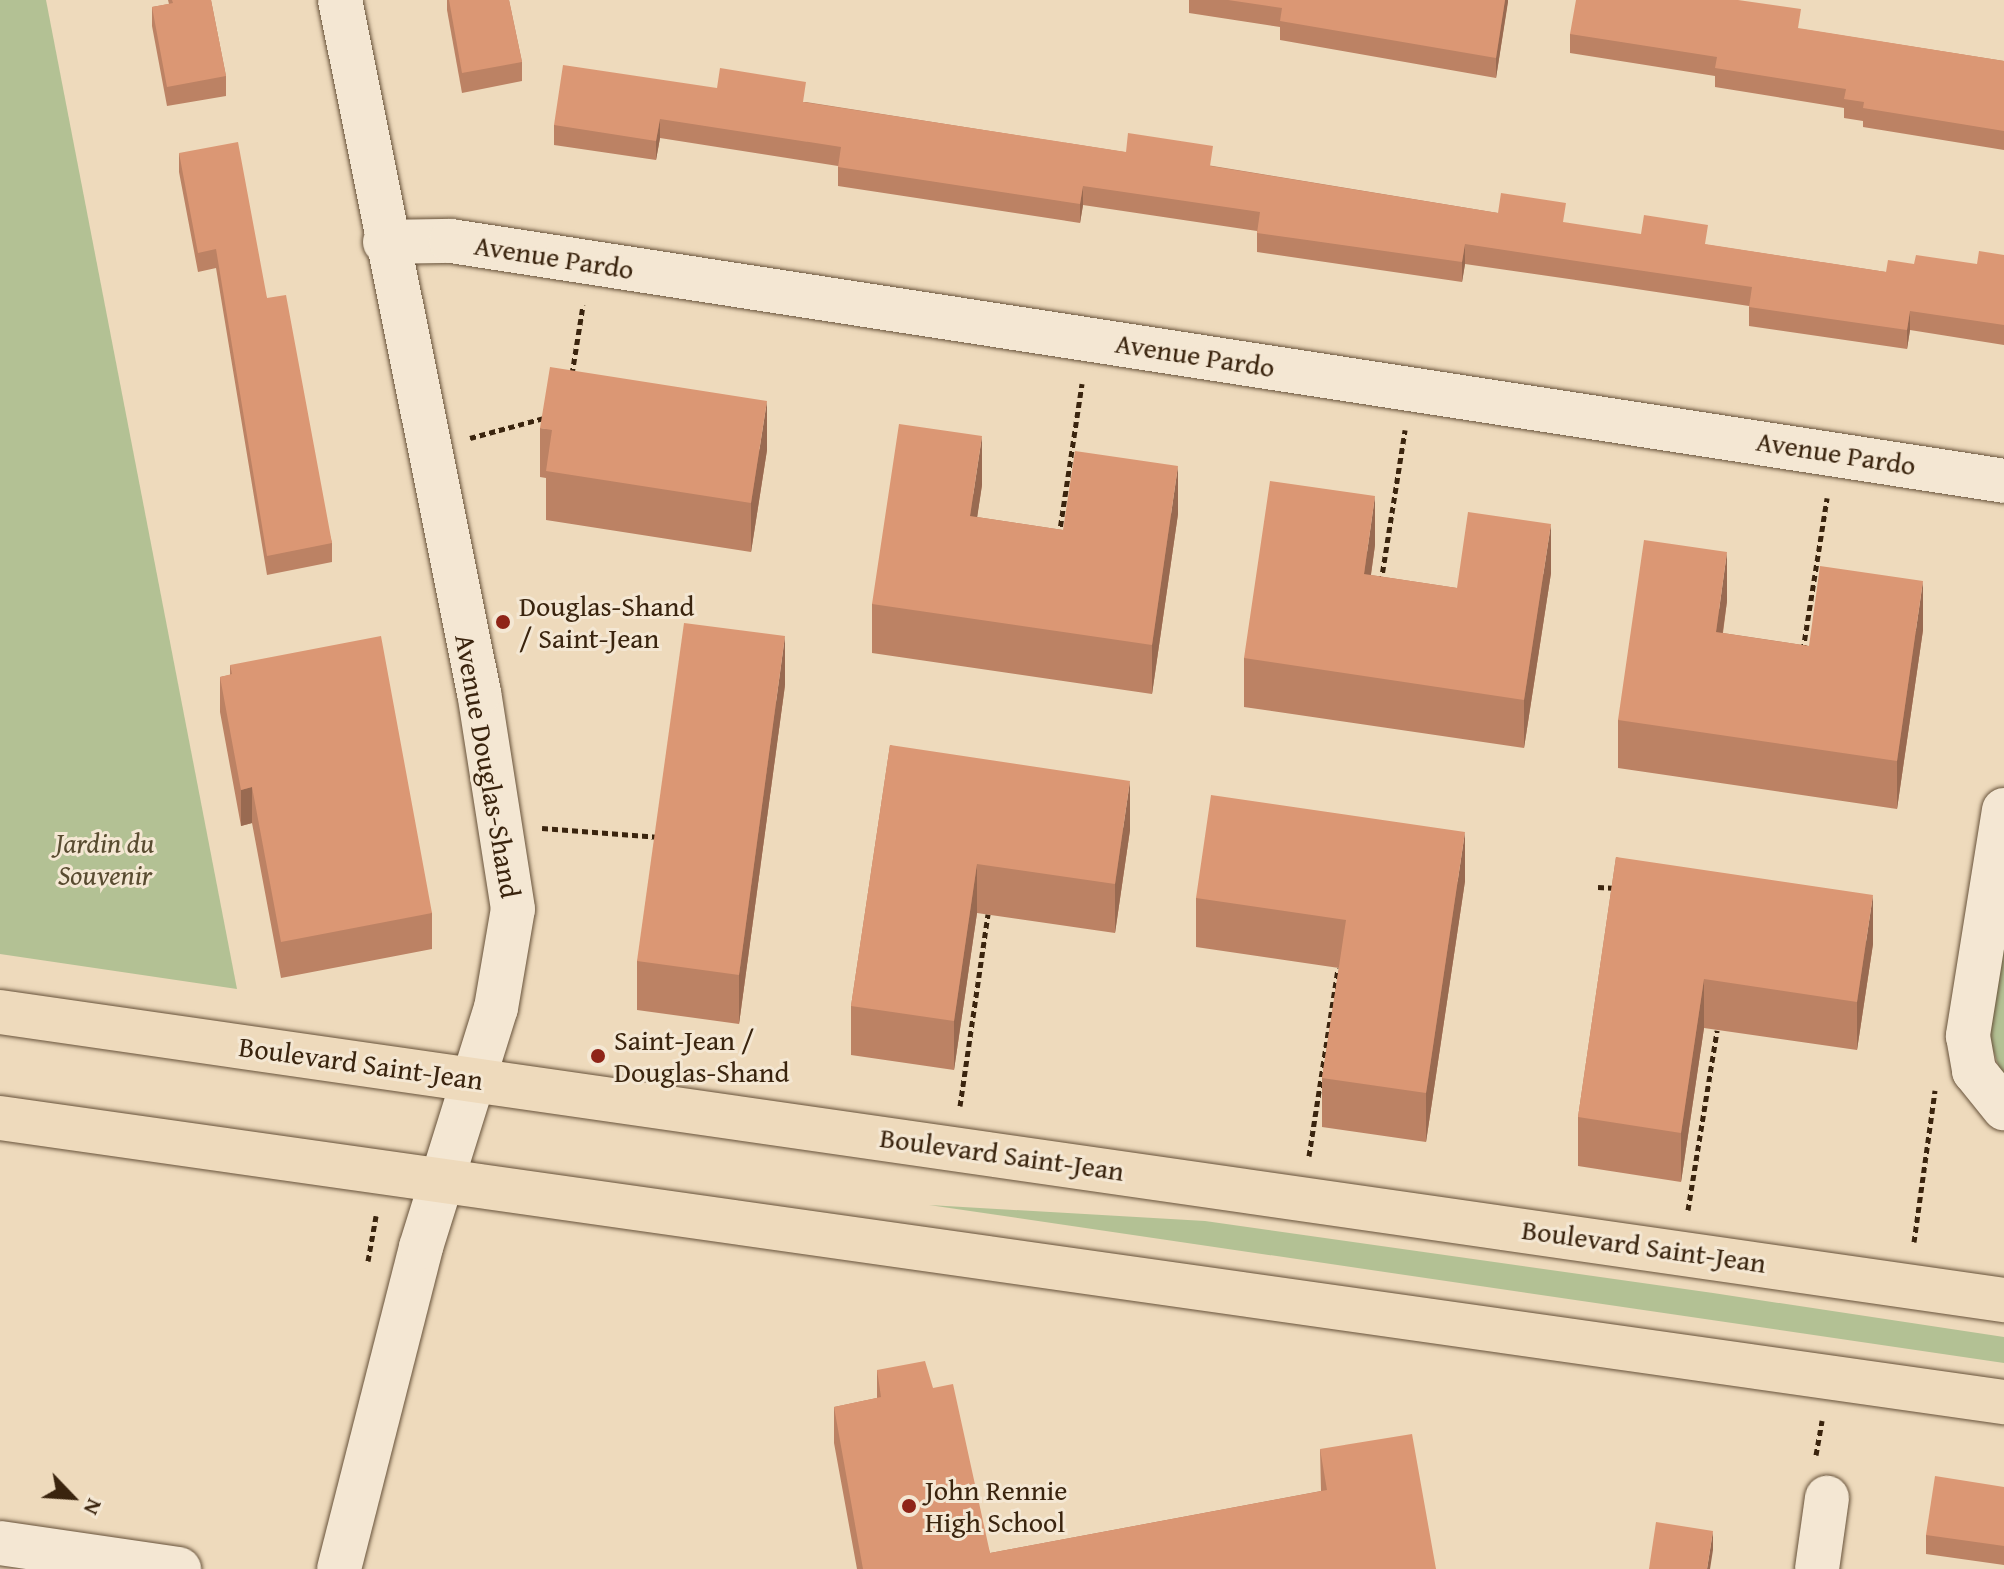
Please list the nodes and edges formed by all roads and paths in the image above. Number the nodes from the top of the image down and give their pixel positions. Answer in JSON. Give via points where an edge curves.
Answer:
{"nodes":[{"id":1,"x":340,"y":0,"type":"edge"},
{"id":2,"x":385,"y":242,"type":"junction"},
{"id":3,"x":584,"y":298,"type":"dead end"},
{"id":4,"x":1083,"y":375,"type":"dead end"},
{"id":5,"x":570,"y":385,"type":"edge"},
{"id":6,"x":556,"y":413,"type":"edge"},
{"id":7,"x":1406,"y":425,"type":"dead end"},
{"id":8,"x":461,"y":440,"type":"dead end"},
{"id":9,"x":2004,"y":481,"type":"edge"},
{"id":10,"x":1828,"y":489,"type":"dead end"},
{"id":11,"x":1058,"y":546,"type":"edge"},
{"id":12,"x":1378,"y":599,"type":"edge"},
{"id":13,"x":1801,"y":661,"type":"edge"},
{"id":14,"x":2004,"y":810,"type":"edge"},
{"id":15,"x":540,"y":828,"type":"dead end"},
{"id":16,"x":661,"y":837,"type":"edge"},
{"id":17,"x":1598,"y":887,"type":"dead end"},
{"id":18,"x":1624,"y":888,"type":"edge"},
{"id":19,"x":988,"y":914,"type":"edge"},
{"id":20,"x":1338,"y":968,"type":"edge"},
{"id":21,"x":0,"y":1012,"type":"edge"},
{"id":22,"x":1717,"y":1030,"type":"edge"},
{"id":23,"x":1937,"y":1072,"type":"dead end"},
{"id":24,"x":473,"y":1078,"type":"junction"},
{"id":25,"x":960,"y":1107,"type":"dead end"},
{"id":26,"x":2004,"y":1108,"type":"edge"},
{"id":27,"x":0,"y":1118,"type":"edge"},
{"id":28,"x":1309,"y":1156,"type":"dead end"},
{"id":29,"x":442,"y":1180,"type":"junction"},
{"id":30,"x":1688,"y":1210,"type":"dead end"},
{"id":31,"x":1913,"y":1243,"type":"dead end"},
{"id":32,"x":2004,"y":1300,"type":"edge"},
{"id":33,"x":2004,"y":1402,"type":"edge"},
{"id":34,"x":1822,"y":1416,"type":"dead end"},
{"id":35,"x":1821,"y":1483,"type":"joint"},
{"id":36,"x":0,"y":1543,"type":"edge"},
{"id":37,"x":179,"y":1569,"type":"edge"},
{"id":38,"x":339,"y":1569,"type":"edge"},
{"id":39,"x":1817,"y":1569,"type":"edge"}],
"edges":[{"from":1,"to":2,"type":"street","name":"Avenue Douglas-Shand"},
{"from":2,"to":9,"type":"street","name":"Avenue Pardo","via":[[451,241]]},
{"from":2,"to":24,"type":"street","name":"Avenue Douglas-Shand","via":[[510,863],[507,958]]},
{"from":3,"to":5,"type":"path"},
{"from":4,"to":11,"type":"path"},
{"from":6,"to":8,"type":"path"},
{"from":7,"to":12,"type":"path"},
{"from":10,"to":13,"type":"path"},
{"from":14,"to":26,"type":"street","via":[[1968,1036],[1974,1071]]},
{"from":15,"to":16,"type":"path"},
{"from":17,"to":18,"type":"path"},
{"from":19,"to":25,"type":"path"},
{"from":20,"to":28,"type":"path"},
{"from":21,"to":24,"type":"main road","name":"Boulevard Saint-Jean"},
{"from":22,"to":30,"type":"path"},
{"from":23,"to":31,"type":"path"},
{"from":24,"to":29,"type":"street","name":"Avenue Douglas-Shand"},
{"from":24,"to":32,"type":"main road","name":"Boulevard Saint-Jean"},
{"from":27,"to":29,"type":"main road"},
{"from":29,"to":33,"type":"main road"},
{"from":29,"to":38,"type":"street","name":"Avenue Douglas-Shand"},
{"from":34,"to":35,"type":"path"},
{"from":35,"to":39,"type":"street"},
{"from":36,"to":37,"type":"street"}]}
